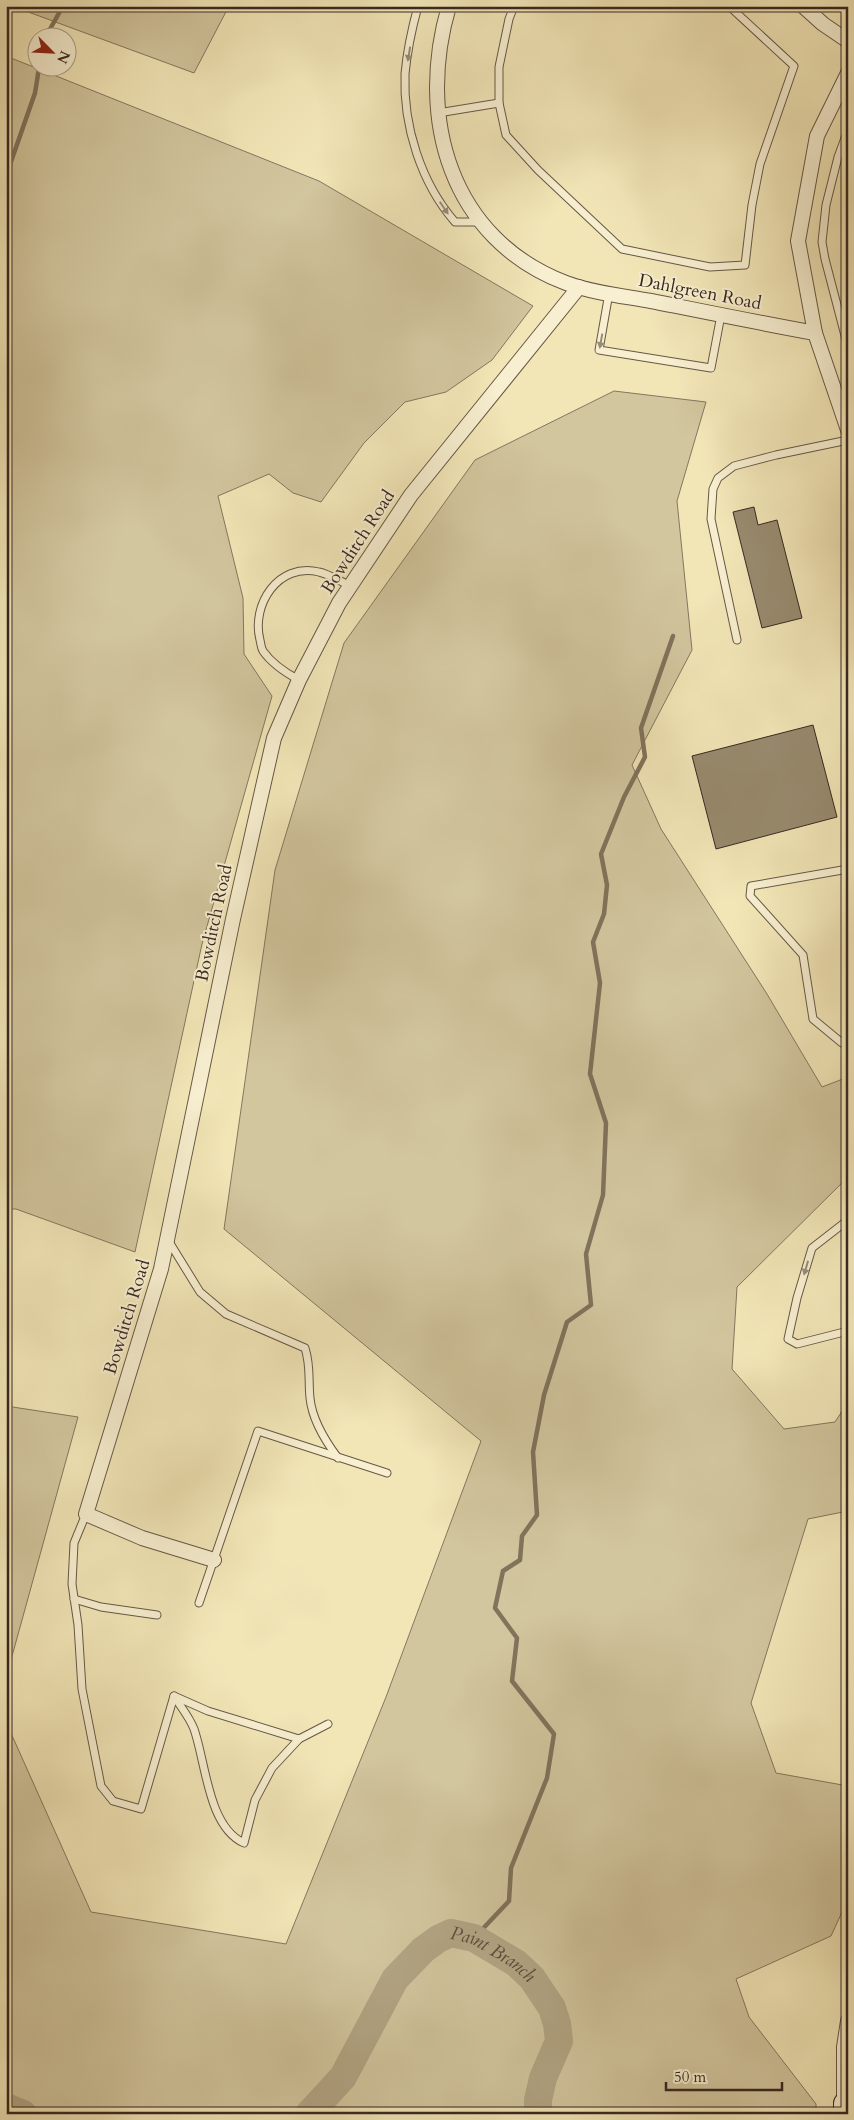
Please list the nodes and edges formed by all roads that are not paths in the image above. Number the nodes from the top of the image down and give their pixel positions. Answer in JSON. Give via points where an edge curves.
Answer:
{"nodes":[{"id":1,"x":418,"y":6,"type":"edge"},
{"id":2,"x":449,"y":6,"type":"edge"},
{"id":3,"x":514,"y":6,"type":"edge"},
{"id":4,"x":729,"y":6,"type":"edge"},
{"id":5,"x":802,"y":6,"type":"edge"},
{"id":6,"x":848,"y":41,"type":"edge"},
{"id":7,"x":848,"y":73,"type":"edge"},
{"id":8,"x":499,"y":103,"type":"junction"},
{"id":9,"x":438,"y":113,"type":"junction"},
{"id":10,"x":848,"y":130,"type":"edge"},
{"id":11,"x":481,"y":222,"type":"junction"},
{"id":12,"x":579,"y":287,"type":"junction"},
{"id":13,"x":609,"y":293,"type":"junction"},
{"id":14,"x":721,"y":315,"type":"junction"},
{"id":15,"x":814,"y":333,"type":"junction"},
{"id":16,"x":848,"y":346,"type":"edge"},
{"id":17,"x":848,"y":430,"type":"edge"},
{"id":18,"x":848,"y":440,"type":"edge"},
{"id":19,"x":351,"y":586,"type":"junction"},
{"id":20,"x":738,"y":640,"type":"dead end"},
{"id":21,"x":299,"y":680,"type":"junction"},
{"id":22,"x":848,"y":869,"type":"edge"},
{"id":23,"x":848,"y":1042,"type":"edge"},
{"id":24,"x":848,"y":1220,"type":"edge"},
{"id":25,"x":167,"y":1240,"type":"junction"},
{"id":26,"x":848,"y":1331,"type":"edge"},
{"id":27,"x":339,"y":1458,"type":"junction"},
{"id":28,"x":387,"y":1473,"type":"dead end"},
{"id":29,"x":86,"y":1514,"type":"junction"},
{"id":30,"x":214,"y":1560,"type":"junction"},
{"id":31,"x":74,"y":1599,"type":"junction"},
{"id":32,"x":199,"y":1602,"type":"dead end"},
{"id":33,"x":157,"y":1615,"type":"dead end"},
{"id":34,"x":174,"y":1696,"type":"junction"},
{"id":35,"x":328,"y":1724,"type":"dead end"},
{"id":36,"x":299,"y":1739,"type":"junction"},
{"id":37,"x":848,"y":2021,"type":"edge"},
{"id":38,"x":845,"y":2107,"type":"edge"}],
"edges":[{"from":1,"to":11,"type":"lane","one_way":true,"via":[[406,73],[407,113],[415,150],[432,189],[455,222]]},
{"from":2,"to":9,"type":"street","name":"Dahlgreen Road","via":[[439,44]]},
{"from":3,"to":8,"type":"lane","via":[[499,67]]},
{"from":4,"to":8,"type":"lane","via":[[794,66],[760,164],[744,265],[710,267],[622,249],[506,136]]},
{"from":5,"to":6,"type":"street"},
{"from":7,"to":15,"type":"street","via":[[817,136],[798,241]]},
{"from":8,"to":9,"type":"lane"},
{"from":9,"to":11,"type":"street","name":"Dahlgreen Road","via":[[442,142],[453,177]]},
{"from":10,"to":16,"type":"lane","via":[[826,205],[822,242]]},
{"from":11,"to":12,"type":"street","name":"Dahlgreen Road","via":[[520,259]]},
{"from":12,"to":13,"type":"street","name":"Dahlgreen Road"},
{"from":12,"to":19,"type":"street","name":"Bowditch Road","via":[[411,495]]},
{"from":13,"to":14,"type":"street","name":"Dahlgreen Road"},
{"from":13,"to":14,"type":"lane","one_way":true,"via":[[599,350],[711,368]]},
{"from":14,"to":15,"type":"street","name":"Dahlgreen Road"},
{"from":15,"to":17,"type":"street"},
{"from":18,"to":20,"type":"lane","via":[[734,466],[718,478],[713,488],[711,519]]},
{"from":19,"to":21,"type":"street","name":"Bowditch Road"},
{"from":19,"to":21,"type":"lane","via":[[318,572],[294,572],[274,584],[262,603],[256,627],[263,650],[281,669]]},
{"from":21,"to":25,"type":"street","name":"Bowditch Road","via":[[274,738]]},
{"from":22,"to":23,"type":"lane","via":[[751,886],[750,896],[803,955],[813,1018],[842,1043]]},
{"from":24,"to":26,"type":"lane","one_way":true,"via":[[812,1248],[788,1340],[797,1344]]},
{"from":25,"to":27,"type":"lane","via":[[200,1292],[226,1314],[305,1348],[310,1363],[310,1400],[323,1436]]},
{"from":25,"to":29,"type":"street","name":"Bowditch Road"},
{"from":27,"to":28,"type":"lane"},
{"from":27,"to":30,"type":"lane","via":[[258,1432]]},
{"from":29,"to":30,"type":"street","via":[[142,1538]]},
{"from":29,"to":31,"type":"lane","via":[[74,1543]]},
{"from":30,"to":32,"type":"lane"},
{"from":31,"to":33,"type":"lane","via":[[101,1607]]},
{"from":31,"to":34,"type":"lane","via":[[82,1689],[101,1786],[112,1801],[141,1809]]},
{"from":34,"to":36,"type":"lane","via":[[208,1711]]},
{"from":34,"to":36,"type":"lane","via":[[194,1728],[215,1810],[234,1839],[244,1843],[255,1800],[272,1768]]},
{"from":35,"to":36,"type":"lane"},
{"from":37,"to":38,"type":"street","via":[[844,2047]]}]}
